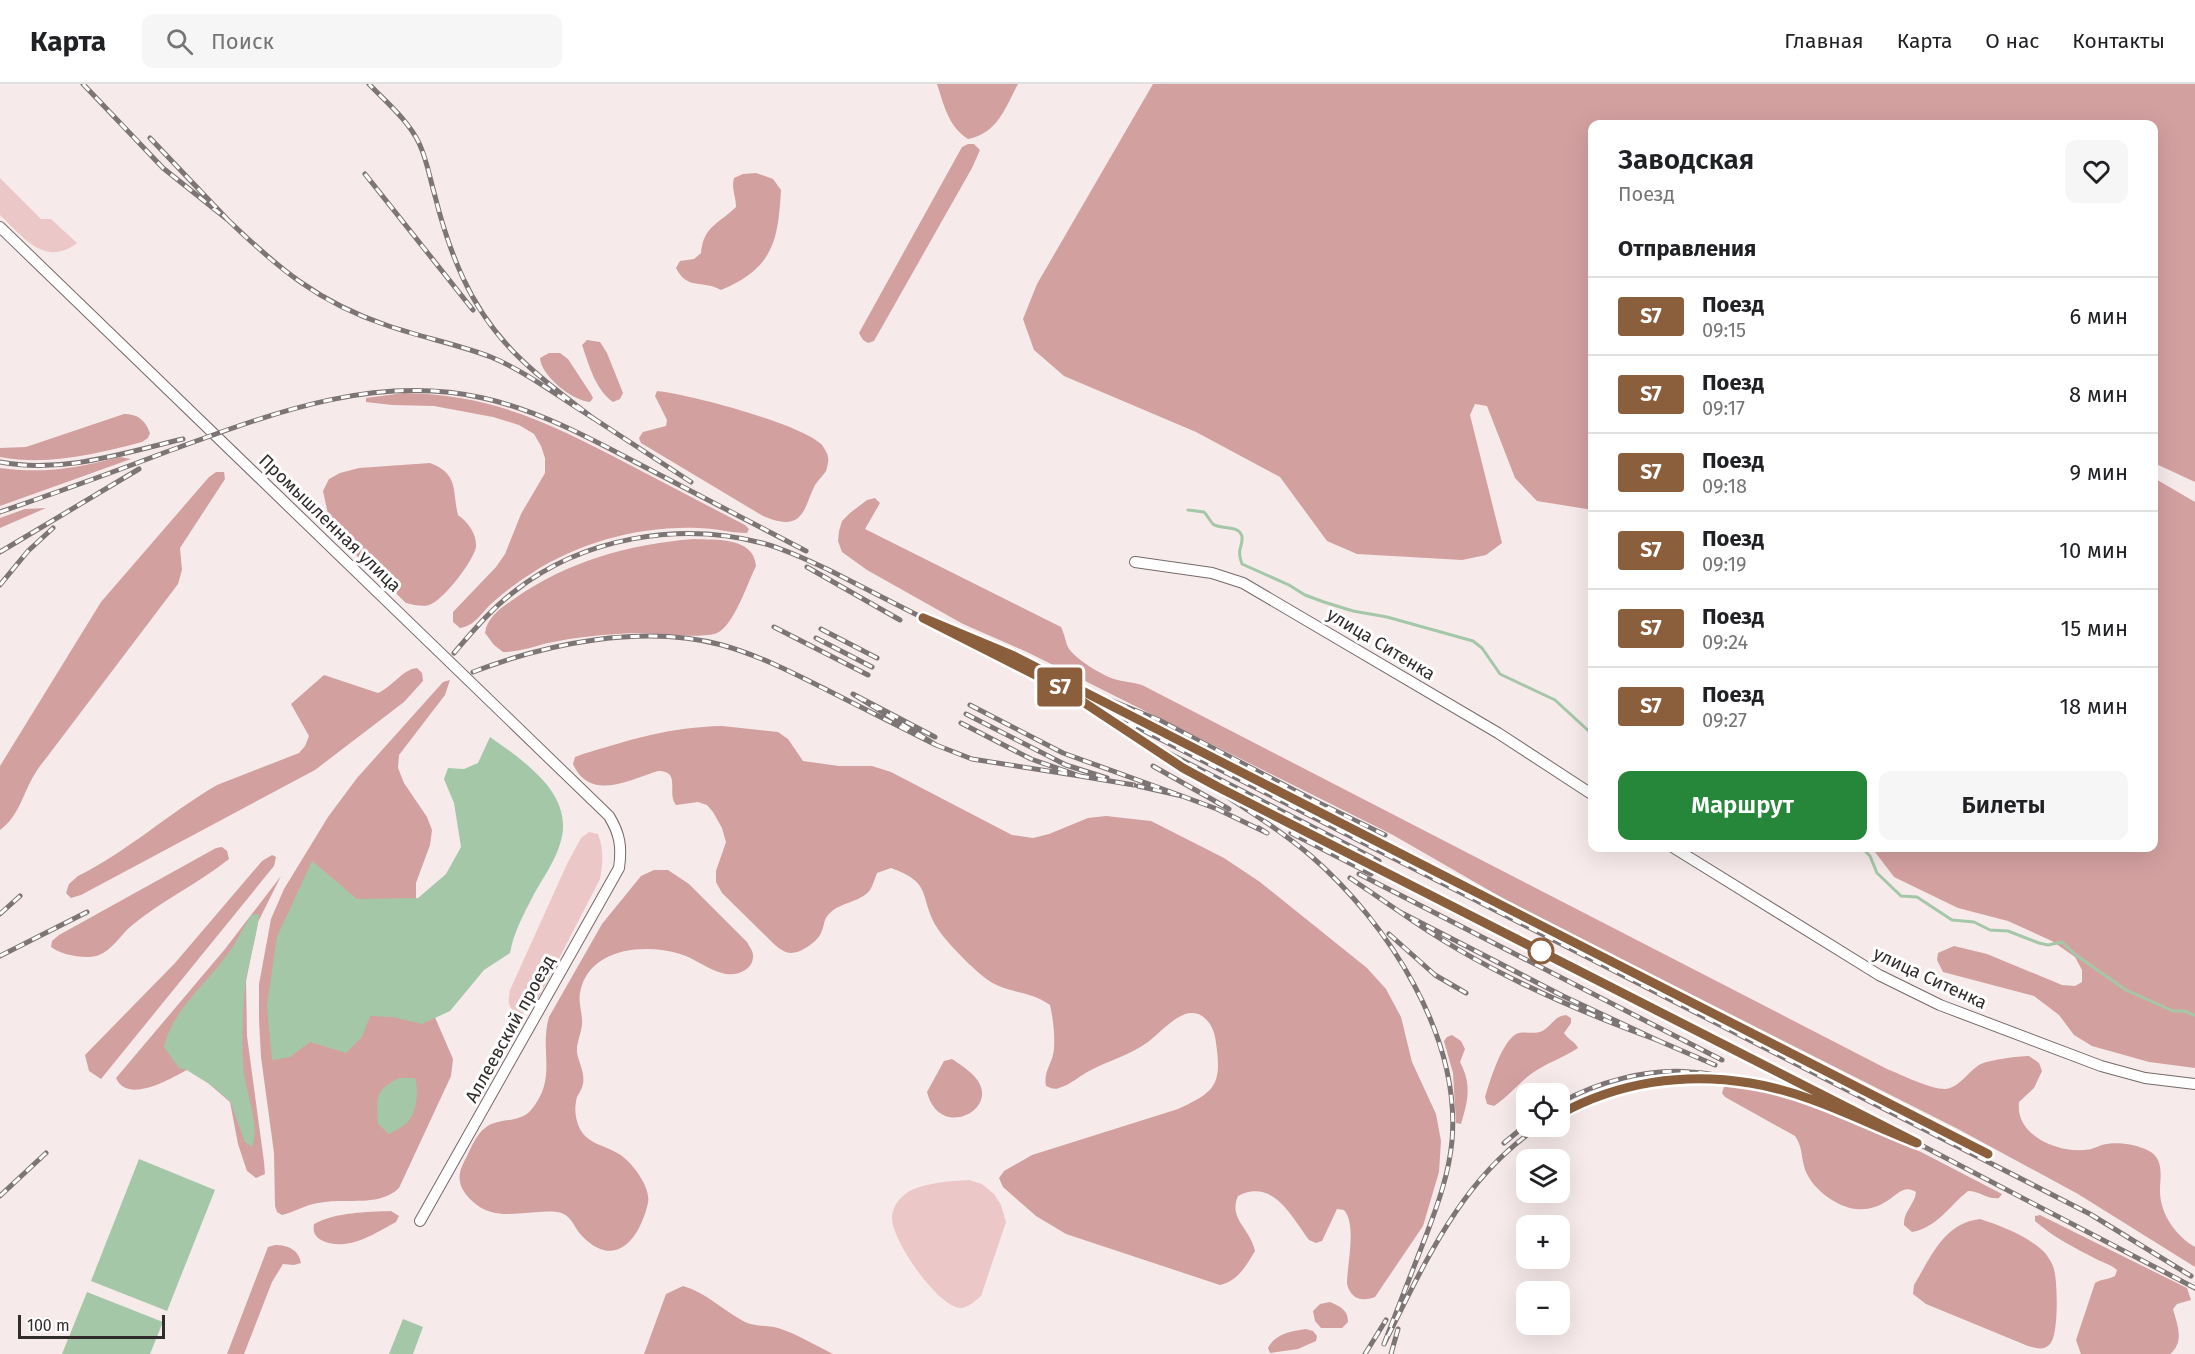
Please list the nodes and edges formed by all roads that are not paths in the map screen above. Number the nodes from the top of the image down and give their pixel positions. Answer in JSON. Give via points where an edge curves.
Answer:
{"nodes":[{"id":1,"x":0,"y":227,"type":"edge"},
{"id":2,"x":1135,"y":562,"type":"dead end"},
{"id":3,"x":1588,"y":792,"type":"edge"},
{"id":4,"x":622,"y":851,"type":"joint"},
{"id":5,"x":1680,"y":852,"type":"edge"},
{"id":6,"x":2195,"y":1084,"type":"edge"},
{"id":7,"x":420,"y":1221,"type":"dead end"}],
"edges":[{"from":1,"to":4,"type":"street","name":"Промышленная улица","via":[[609,816]]},
{"from":2,"to":3,"type":"street","name":"улица Ситенка","via":[[1212,573],[1243,583],[1498,733]]},
{"from":4,"to":7,"type":"street","name":"Аллеевский проезд","via":[[619,868]]},
{"from":5,"to":6,"type":"street","name":"улица Ситенка","via":[[1879,975],[1930,1000],[2101,1066],[2156,1080]]}]}
